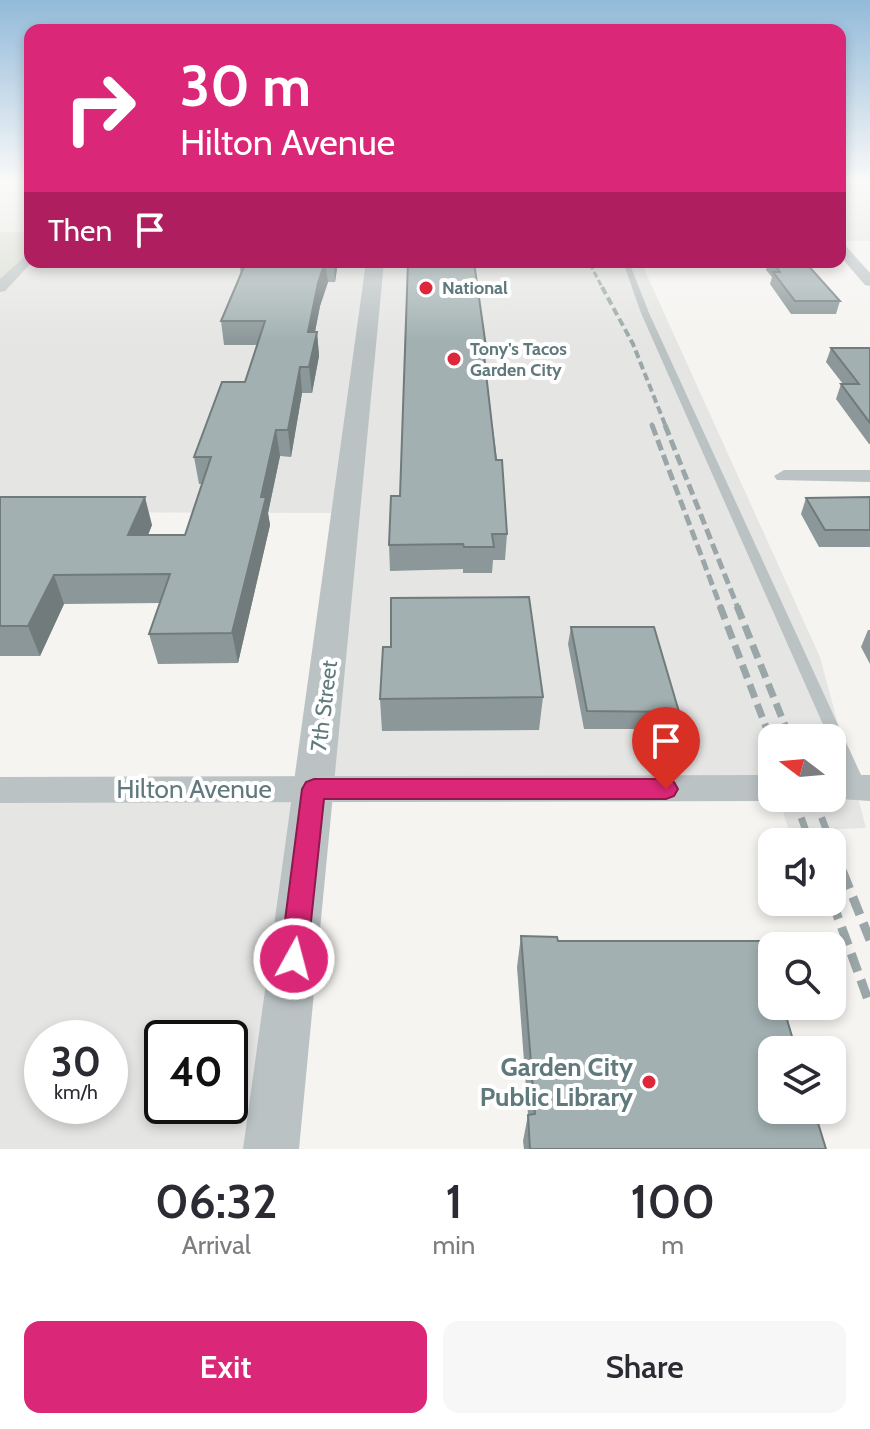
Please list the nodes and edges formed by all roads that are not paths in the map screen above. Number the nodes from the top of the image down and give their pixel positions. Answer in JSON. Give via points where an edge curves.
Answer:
{"nodes":[{"id":1,"x":846,"y":255,"type":"edge"},
{"id":2,"x":24,"y":262,"type":"edge"},
{"id":3,"x":374,"y":268,"type":"edge"},
{"id":4,"x":628,"y":268,"type":"edge"},
{"id":5,"x":870,"y":282,"type":"edge"},
{"id":6,"x":0,"y":288,"type":"edge"},
{"id":7,"x":784,"y":476,"type":"dead end"},
{"id":8,"x":870,"y":476,"type":"edge"},
{"id":9,"x":758,"y":788,"type":"edge"},
{"id":10,"x":854,"y":788,"type":"edge"},
{"id":11,"x":314,"y":789,"type":"junction"},
{"id":12,"x":0,"y":790,"type":"edge"},
{"id":13,"x":271,"y":1149,"type":"edge"}],
"edges":[{"from":1,"to":5,"type":"street"},
{"from":2,"to":6,"type":"street"},
{"from":3,"to":11,"type":"street","name":"7th Street"},
{"from":4,"to":10,"type":"lane"},
{"from":7,"to":8,"type":"street"},
{"from":9,"to":11,"type":"street","name":"Hilton Avenue"},
{"from":11,"to":12,"type":"street","name":"Hilton Avenue"},
{"from":11,"to":13,"type":"street","name":"7th Street"}]}
